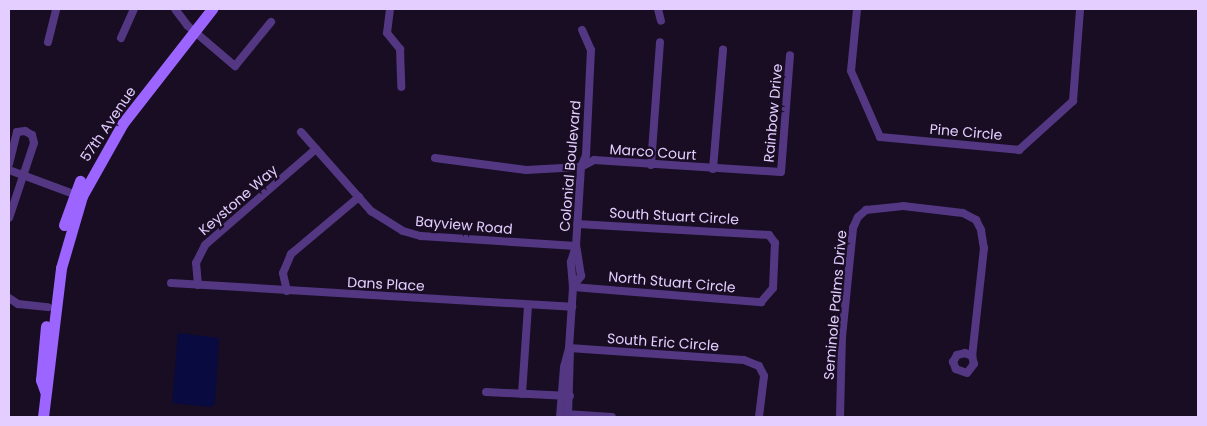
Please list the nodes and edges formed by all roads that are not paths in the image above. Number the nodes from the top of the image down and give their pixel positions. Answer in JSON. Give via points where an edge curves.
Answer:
{"nodes":[{"id":1,"x":56,"y":9,"type":"edge"},
{"id":2,"x":134,"y":9,"type":"edge"},
{"id":3,"x":175,"y":9,"type":"edge"},
{"id":4,"x":202,"y":9,"type":"edge"},
{"id":5,"x":212,"y":9,"type":"edge"},
{"id":6,"x":390,"y":9,"type":"edge"},
{"id":7,"x":658,"y":9,"type":"edge"},
{"id":8,"x":857,"y":9,"type":"edge"},
{"id":9,"x":1080,"y":9,"type":"edge"},
{"id":10,"x":661,"y":21,"type":"dead end"},
{"id":11,"x":271,"y":22,"type":"dead end"},
{"id":12,"x":191,"y":28,"type":"junction"},
{"id":13,"x":582,"y":30,"type":"dead end"},
{"id":14,"x":121,"y":38,"type":"dead end"},
{"id":15,"x":48,"y":42,"type":"dead end"},
{"id":16,"x":660,"y":42,"type":"dead end"},
{"id":17,"x":723,"y":49,"type":"dead end"},
{"id":18,"x":790,"y":55,"type":"dead end"},
{"id":19,"x":401,"y":87,"type":"dead end"},
{"id":20,"x":302,"y":132,"type":"dead end"},
{"id":21,"x":316,"y":149,"type":"junction"},
{"id":22,"x":435,"y":158,"type":"dead end"},
{"id":23,"x":9,"y":164,"type":"edge"},
{"id":24,"x":651,"y":165,"type":"junction"},
{"id":25,"x":581,"y":167,"type":"junction"},
{"id":26,"x":713,"y":169,"type":"junction"},
{"id":27,"x":9,"y":170,"type":"edge"},
{"id":28,"x":781,"y":172,"type":"joint"},
{"id":29,"x":24,"y":175,"type":"junction"},
{"id":30,"x":74,"y":194,"type":"junction"},
{"id":31,"x":359,"y":197,"type":"junction"},
{"id":32,"x":9,"y":218,"type":"edge"},
{"id":33,"x":577,"y":224,"type":"junction"},
{"id":34,"x":576,"y":246,"type":"junction"},
{"id":35,"x":172,"y":283,"type":"dead end"},
{"id":36,"x":198,"y":285,"type":"junction"},
{"id":37,"x":573,"y":287,"type":"junction"},
{"id":38,"x":287,"y":290,"type":"junction"},
{"id":39,"x":766,"y":297,"type":"joint"},
{"id":40,"x":9,"y":298,"type":"edge"},
{"id":41,"x":528,"y":305,"type":"junction"},
{"id":42,"x":48,"y":307,"type":"junction"},
{"id":43,"x":572,"y":307,"type":"junction"},
{"id":44,"x":569,"y":348,"type":"junction"},
{"id":45,"x":972,"y":356,"type":"dead end"},
{"id":46,"x":45,"y":391,"type":"junction"},
{"id":47,"x":486,"y":392,"type":"dead end"},
{"id":48,"x":522,"y":394,"type":"junction"},
{"id":49,"x":566,"y":396,"type":"junction"},
{"id":50,"x":564,"y":416,"type":"edge"},
{"id":51,"x":43,"y":417,"type":"edge"},
{"id":52,"x":612,"y":417,"type":"edge"},
{"id":53,"x":759,"y":417,"type":"edge"},
{"id":54,"x":840,"y":417,"type":"edge"}],
"edges":[{"from":1,"to":15,"type":"street"},
{"from":2,"to":14,"type":"street"},
{"from":3,"to":12,"type":"street"},
{"from":4,"to":12,"type":"street","name":"57th Avenue"},
{"from":5,"to":12,"type":"street","name":"57th Avenue"},
{"from":6,"to":19,"type":"street","via":[[387,34],[400,49]]},
{"from":7,"to":10,"type":"street"},
{"from":8,"to":9,"type":"street","name":"Pine Circle","via":[[851,71],[880,137],[1019,150],[1073,101]]},
{"from":11,"to":12,"type":"street","via":[[235,66]]},
{"from":12,"to":30,"type":"street","name":"57th Avenue","via":[[116,119]]},
{"from":12,"to":46,"type":"street","name":"57th Avenue","via":[[123,123],[82,196],[61,268],[50,380]]},
{"from":13,"to":25,"type":"street","name":"Colonial Boulevard","via":[[591,50],[586,155]]},
{"from":16,"to":24,"type":"street"},
{"from":17,"to":26,"type":"street"},
{"from":18,"to":28,"type":"street","name":"Rainbow Drive"},
{"from":20,"to":21,"type":"street","name":"Bayview Road"},
{"from":21,"to":31,"type":"street","name":"Bayview Road"},
{"from":21,"to":36,"type":"street","name":"Keystone Way","via":[[204,246],[196,263]]},
{"from":22,"to":25,"type":"street","name":"Marco Court","via":[[526,170]]},
{"from":23,"to":29,"type":"street","via":[[17,132],[25,131],[32,135],[34,143]]},
{"from":24,"to":25,"type":"street","name":"Marco Court","via":[[594,160]]},
{"from":24,"to":26,"type":"street","name":"Marco Court"},
{"from":25,"to":33,"type":"street","name":"Colonial Boulevard"},
{"from":26,"to":28,"type":"street","name":"Marco Court"},
{"from":27,"to":29,"type":"street"},
{"from":29,"to":30,"type":"street"},
{"from":29,"to":32,"type":"street"},
{"from":30,"to":42,"type":"street","name":"57th Avenue","via":[[60,237]]},
{"from":31,"to":34,"type":"street","name":"Bayview Road","via":[[384,221],[417,235]]},
{"from":31,"to":38,"type":"street","via":[[291,254],[283,274]]},
{"from":33,"to":34,"type":"street","name":"Colonial Boulevard"},
{"from":33,"to":39,"type":"street","name":"South Stuart Circle","via":[[769,235],[774,243],[773,288]]},
{"from":34,"to":37,"type":"street","name":"Colonial Boulevard","via":[[581,276]]},
{"from":35,"to":36,"type":"street"},
{"from":36,"to":38,"type":"street","name":"Dans Place"},
{"from":37,"to":39,"type":"street","name":"North Stuart Circle","via":[[761,302]]},
{"from":37,"to":43,"type":"street","name":"Colonial Boulevard"},
{"from":38,"to":41,"type":"street","name":"Dans Place"},
{"from":40,"to":42,"type":"street","via":[[18,304]]},
{"from":41,"to":43,"type":"street","name":"Dans Place"},
{"from":41,"to":48,"type":"street"},
{"from":42,"to":46,"type":"street","name":"57th Avenue","via":[[42,380]]},
{"from":43,"to":44,"type":"street","name":"Colonial Boulevard"},
{"from":44,"to":49,"type":"street","name":"Colonial Boulevard","via":[[564,367]]},
{"from":44,"to":53,"type":"street","name":"South Eric Circle","via":[[744,360],[754,364],[764,376]]},
{"from":45,"to":54,"type":"street","name":"Seminole Palms Drive","via":[[984,248],[976,220],[963,213],[903,206],[866,210],[853,228],[842,337]]},
{"from":46,"to":51,"type":"street","name":"57th Avenue"},
{"from":47,"to":48,"type":"street"},
{"from":48,"to":49,"type":"street"},
{"from":49,"to":50,"type":"street","name":"Colonial Boulevard"},
{"from":50,"to":52,"type":"street"}]}
